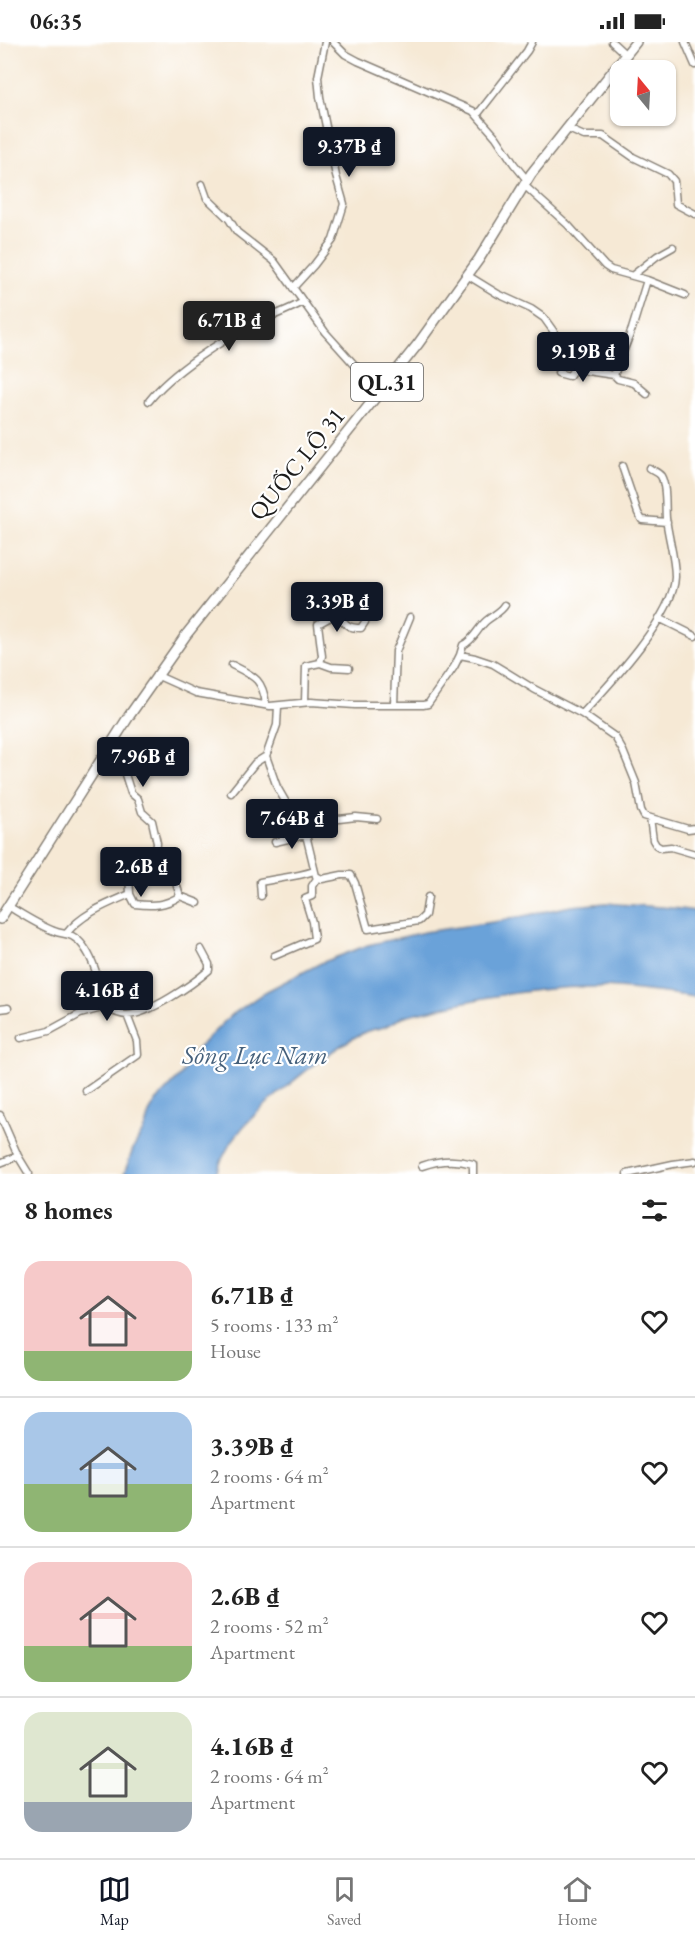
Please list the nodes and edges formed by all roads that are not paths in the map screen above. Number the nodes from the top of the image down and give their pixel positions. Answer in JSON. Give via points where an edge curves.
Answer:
{"nodes":[{"id":1,"x":325,"y":42,"type":"edge"},
{"id":2,"x":333,"y":42,"type":"edge"},
{"id":3,"x":532,"y":42,"type":"edge"},
{"id":4,"x":612,"y":42,"type":"edge"},
{"id":5,"x":636,"y":42,"type":"edge"},
{"id":6,"x":685,"y":42,"type":"edge"},
{"id":7,"x":625,"y":54,"type":"junction"},
{"id":8,"x":695,"y":65,"type":"edge"},
{"id":9,"x":477,"y":115,"type":"junction"},
{"id":10,"x":566,"y":128,"type":"junction"},
{"id":11,"x":526,"y":182,"type":"junction"},
{"id":12,"x":202,"y":184,"type":"dead end"},
{"id":13,"x":695,"y":214,"type":"edge"},
{"id":14,"x":673,"y":246,"type":"dead end"},
{"id":15,"x":467,"y":275,"type":"junction"},
{"id":16,"x":633,"y":276,"type":"junction"},
{"id":17,"x":647,"y":280,"type":"junction"},
{"id":18,"x":293,"y":288,"type":"junction"},
{"id":19,"x":685,"y":295,"type":"dead end"},
{"id":20,"x":303,"y":302,"type":"junction"},
{"id":21,"x":579,"y":367,"type":"junction"},
{"id":22,"x":558,"y":374,"type":"dead end"},
{"id":23,"x":614,"y":375,"type":"junction"},
{"id":24,"x":379,"y":392,"type":"junction"},
{"id":25,"x":647,"y":394,"type":"dead end"},
{"id":26,"x":149,"y":401,"type":"dead end"},
{"id":27,"x":622,"y":466,"type":"dead end"},
{"id":28,"x":649,"y":468,"type":"dead end"},
{"id":29,"x":666,"y":522,"type":"junction"},
{"id":30,"x":505,"y":605,"type":"dead end"},
{"id":31,"x":410,"y":617,"type":"dead end"},
{"id":32,"x":659,"y":618,"type":"junction"},
{"id":33,"x":365,"y":622,"type":"dead end"},
{"id":34,"x":695,"y":636,"type":"edge"},
{"id":35,"x":460,"y":655,"type":"junction"},
{"id":36,"x":320,"y":663,"type":"junction"},
{"id":37,"x":232,"y":665,"type":"dead end"},
{"id":38,"x":349,"y":668,"type":"dead end"},
{"id":39,"x":156,"y":675,"type":"junction"},
{"id":40,"x":305,"y":702,"type":"junction"},
{"id":41,"x":266,"y":705,"type":"junction"},
{"id":42,"x":394,"y":705,"type":"junction"},
{"id":43,"x":278,"y":706,"type":"junction"},
{"id":44,"x":582,"y":714,"type":"junction"},
{"id":45,"x":109,"y":748,"type":"junction"},
{"id":46,"x":266,"y":756,"type":"junction"},
{"id":47,"x":231,"y":794,"type":"dead end"},
{"id":48,"x":289,"y":808,"type":"junction"},
{"id":49,"x":650,"y":818,"type":"junction"},
{"id":50,"x":377,"y":819,"type":"dead end"},
{"id":51,"x":254,"y":822,"type":"dead end"},
{"id":52,"x":695,"y":828,"type":"edge"},
{"id":53,"x":305,"y":835,"type":"junction"},
{"id":54,"x":274,"y":842,"type":"dead end"},
{"id":55,"x":695,"y":854,"type":"edge"},
{"id":56,"x":316,"y":874,"type":"junction"},
{"id":57,"x":176,"y":883,"type":"dead end"},
{"id":58,"x":130,"y":894,"type":"junction"},
{"id":59,"x":180,"y":896,"type":"junction"},
{"id":60,"x":261,"y":896,"type":"dead end"},
{"id":61,"x":428,"y":897,"type":"dead end"},
{"id":62,"x":198,"y":903,"type":"dead end"},
{"id":63,"x":8,"y":906,"type":"junction"},
{"id":64,"x":0,"y":919,"type":"edge"},
{"id":65,"x":66,"y":934,"type":"junction"},
{"id":66,"x":201,"y":949,"type":"dead end"},
{"id":67,"x":274,"y":956,"type":"dead end"},
{"id":68,"x":105,"y":1007,"type":"junction"},
{"id":69,"x":8,"y":1008,"type":"dead end"},
{"id":70,"x":0,"y":1009,"type":"edge"},
{"id":71,"x":127,"y":1015,"type":"junction"},
{"id":72,"x":21,"y":1038,"type":"dead end"},
{"id":73,"x":86,"y":1091,"type":"dead end"},
{"id":74,"x":0,"y":1115,"type":"edge"},
{"id":75,"x":18,"y":1156,"type":"junction"},
{"id":76,"x":695,"y":1161,"type":"edge"},
{"id":77,"x":0,"y":1163,"type":"edge"},
{"id":78,"x":422,"y":1166,"type":"dead end"},
{"id":79,"x":654,"y":1171,"type":"edge"},
{"id":80,"x":28,"y":1174,"type":"edge"},
{"id":81,"x":473,"y":1174,"type":"edge"},
{"id":82,"x":627,"y":1174,"type":"edge"}],
"edges":[{"from":1,"to":18,"type":"street","via":[[318,79],[320,97],[344,204],[333,240]]},
{"from":2,"to":9,"type":"street","via":[[358,61]]},
{"from":3,"to":9,"type":"street"},
{"from":4,"to":7,"type":"street"},
{"from":5,"to":7,"type":"highway","name":"QUỐC LỘ 31","number":"QL.31"},
{"from":6,"to":8,"type":"street"},
{"from":7,"to":10,"type":"highway","name":"QUỐC LỘ 31","number":"QL.31"},
{"from":9,"to":11,"type":"street","via":[[504,146]]},
{"from":10,"to":11,"type":"highway","name":"QUỐC LỘ 31","number":"QL.31"},
{"from":10,"to":13,"type":"street","via":[[578,135],[603,136],[672,177],[676,204]]},
{"from":11,"to":15,"type":"highway","name":"QUỐC LỘ 31","number":"QL.31"},
{"from":11,"to":16,"type":"street","via":[[605,266]]},
{"from":12,"to":18,"type":"street","via":[[207,198],[237,232],[266,253]]},
{"from":14,"to":16,"type":"street"},
{"from":15,"to":21,"type":"street","via":[[544,318]]},
{"from":15,"to":24,"type":"highway","name":"QUỐC LỘ 31","number":"QL.31"},
{"from":16,"to":17,"type":"street"},
{"from":17,"to":19,"type":"street"},
{"from":17,"to":23,"type":"street"},
{"from":18,"to":20,"type":"street"},
{"from":20,"to":24,"type":"street"},
{"from":20,"to":26,"type":"street","via":[[214,347]]},
{"from":21,"to":22,"type":"street","via":[[569,376]]},
{"from":21,"to":23,"type":"street"},
{"from":23,"to":25,"type":"street","via":[[634,383]]},
{"from":24,"to":39,"type":"highway","name":"QUỐC LỘ 31","number":"QL.31"},
{"from":27,"to":29,"type":"street","via":[[642,520]]},
{"from":28,"to":29,"type":"street","via":[[662,481]]},
{"from":29,"to":32,"type":"street","via":[[675,579],[670,600]]},
{"from":30,"to":35,"type":"street","via":[[463,645]]},
{"from":31,"to":42,"type":"street","via":[[396,651]]},
{"from":32,"to":34,"type":"street"},
{"from":32,"to":44,"type":"street","via":[[617,676]]},
{"from":33,"to":36,"type":"street","via":[[360,628],[350,627],[336,614],[318,624]]},
{"from":35,"to":42,"type":"street","via":[[428,704]]},
{"from":35,"to":44,"type":"street","via":[[493,664]]},
{"from":36,"to":38,"type":"street"},
{"from":36,"to":40,"type":"street","via":[[306,666]]},
{"from":37,"to":41,"type":"street","via":[[261,683]]},
{"from":39,"to":41,"type":"street","via":[[196,693]]},
{"from":39,"to":45,"type":"highway","name":"QUỐC LỘ 31","number":"QL.31"},
{"from":40,"to":42,"type":"street"},
{"from":40,"to":43,"type":"street"},
{"from":41,"to":43,"type":"street"},
{"from":43,"to":46,"type":"street","via":[[277,725]]},
{"from":44,"to":49,"type":"street","via":[[618,741],[636,783],[642,813]]},
{"from":45,"to":58,"type":"street","via":[[122,765],[131,794],[152,821],[158,843],[155,863],[129,872]]},
{"from":45,"to":63,"type":"highway","name":"QUỐC LỘ 31","number":"QL.31"},
{"from":46,"to":47,"type":"street"},
{"from":46,"to":48,"type":"street"},
{"from":48,"to":50,"type":"street","via":[[339,819]]},
{"from":48,"to":51,"type":"street","via":[[260,816]]},
{"from":48,"to":53,"type":"street"},
{"from":49,"to":52,"type":"street"},
{"from":49,"to":55,"type":"street","via":[[656,845]]},
{"from":53,"to":54,"type":"street"},
{"from":53,"to":56,"type":"street"},
{"from":56,"to":60,"type":"street","via":[[260,882]]},
{"from":56,"to":61,"type":"street","via":[[322,879],[351,875],[368,929],[418,921],[425,915]]},
{"from":56,"to":67,"type":"street","via":[[312,896],[305,899],[314,939]]},
{"from":57,"to":59,"type":"street"},
{"from":58,"to":59,"type":"street","via":[[135,904],[153,907]]},
{"from":58,"to":65,"type":"street","via":[[84,916]]},
{"from":59,"to":62,"type":"street"},
{"from":63,"to":64,"type":"highway","name":"QUỐC LỘ 31","number":"QL.31"},
{"from":63,"to":65,"type":"street"},
{"from":65,"to":68,"type":"street","via":[[76,939],[88,955]]},
{"from":66,"to":71,"type":"street","via":[[210,968],[206,973],[168,999]]},
{"from":68,"to":71,"type":"street"},
{"from":68,"to":72,"type":"street","via":[[80,1014],[49,1031]]},
{"from":69,"to":70,"type":"street"},
{"from":71,"to":73,"type":"street","via":[[138,1055]]},
{"from":74,"to":75,"type":"street"},
{"from":75,"to":77,"type":"street"},
{"from":75,"to":80,"type":"street"},
{"from":76,"to":79,"type":"street"},
{"from":78,"to":81,"type":"street","via":[[457,1161],[473,1164]]},
{"from":79,"to":82,"type":"street"}]}
